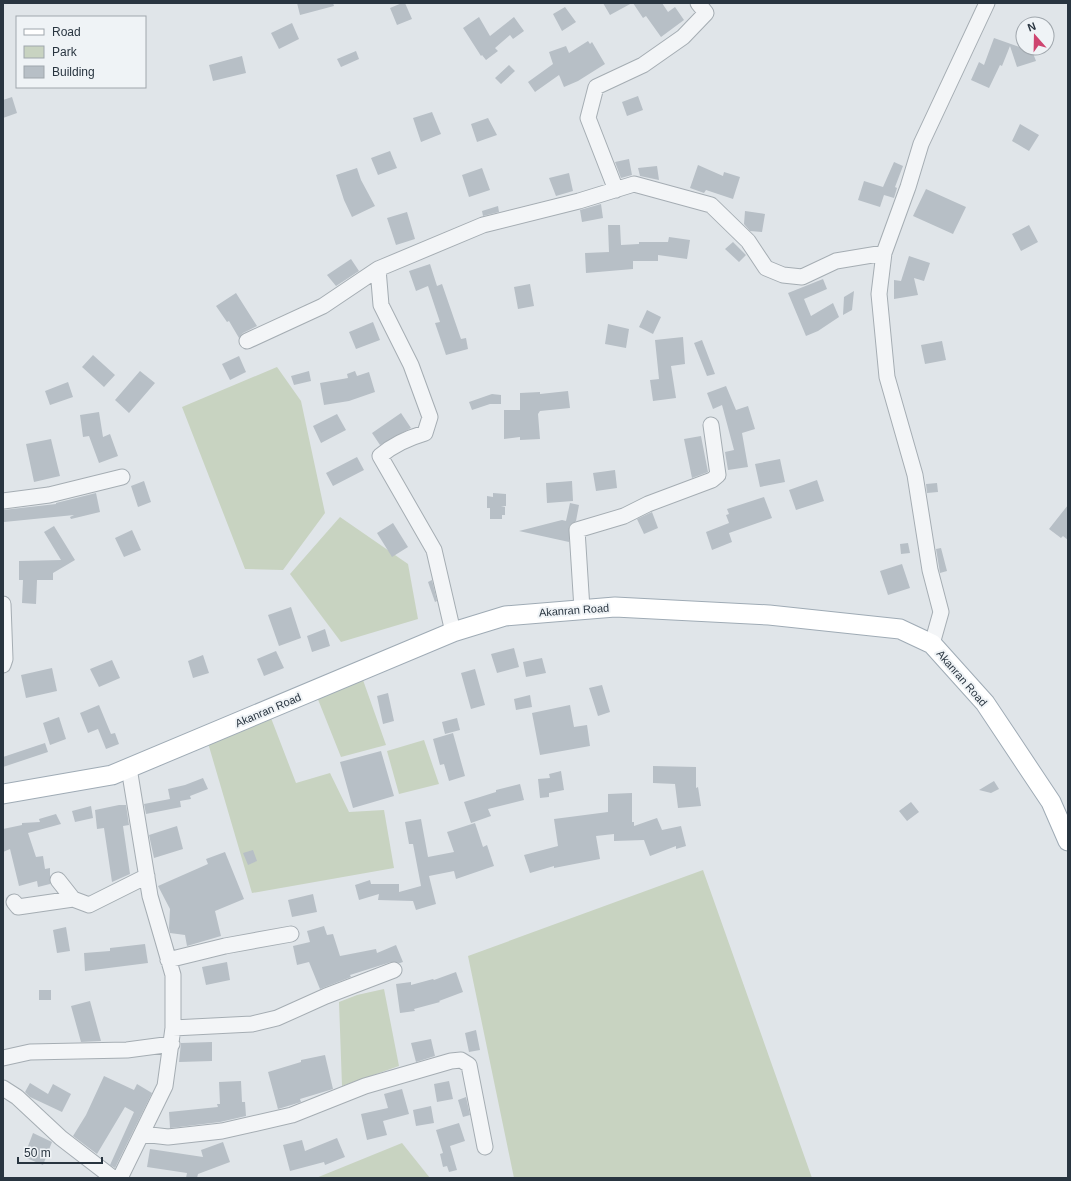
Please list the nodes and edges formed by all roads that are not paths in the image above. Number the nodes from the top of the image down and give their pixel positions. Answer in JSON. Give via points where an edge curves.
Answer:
{"nodes":[{"id":1,"x":698,"y":3,"type":"edge"},
{"id":2,"x":987,"y":3,"type":"edge"},
{"id":3,"x":616,"y":190,"type":"junction"},
{"id":4,"x":884,"y":253,"type":"junction"},
{"id":5,"x":378,"y":269,"type":"junction"},
{"id":6,"x":247,"y":341,"type":"dead end"},
{"id":7,"x":711,"y":425,"type":"dead end"},
{"id":8,"x":122,"y":476,"type":"dead end"},
{"id":9,"x":3,"y":501,"type":"edge"},
{"id":10,"x":3,"y":604,"type":"edge"},
{"id":11,"x":582,"y":609,"type":"junction"},
{"id":12,"x":452,"y":632,"type":"junction"},
{"id":13,"x":932,"y":644,"type":"junction"},
{"id":14,"x":3,"y":665,"type":"edge"},
{"id":15,"x":129,"y":768,"type":"junction"},
{"id":16,"x":3,"y":794,"type":"edge"},
{"id":17,"x":1068,"y":841,"type":"edge"},
{"id":18,"x":147,"y":876,"type":"junction"},
{"id":19,"x":58,"y":880,"type":"dead end"},
{"id":20,"x":73,"y":899,"type":"junction"},
{"id":21,"x":14,"y":902,"type":"dead end"},
{"id":22,"x":291,"y":934,"type":"dead end"},
{"id":23,"x":168,"y":960,"type":"junction"},
{"id":24,"x":394,"y":970,"type":"dead end"},
{"id":25,"x":173,"y":1028,"type":"junction"},
{"id":26,"x":172,"y":1044,"type":"junction"},
{"id":27,"x":3,"y":1058,"type":"edge"},
{"id":28,"x":3,"y":1088,"type":"edge"},
{"id":29,"x":142,"y":1134,"type":"junction"},
{"id":30,"x":485,"y":1147,"type":"dead end"},
{"id":31,"x":113,"y":1178,"type":"edge"},
{"id":32,"x":120,"y":1178,"type":"edge"}],
"edges":[{"from":1,"to":3,"type":"street","via":[[706,13],[683,37],[643,65],[596,87],[588,118]]},
{"from":2,"to":4,"type":"street","via":[[921,144]]},
{"from":3,"to":4,"type":"street","via":[[634,184],[712,205],[748,241],[766,268],[783,275],[802,277],[836,261]]},
{"from":3,"to":5,"type":"street","via":[[484,225]]},
{"from":4,"to":13,"type":"street","via":[[879,294],[887,377],[915,475],[930,570],[941,612]]},
{"from":5,"to":6,"type":"street","via":[[323,306]]},
{"from":5,"to":12,"type":"street","via":[[381,305],[410,365],[430,417],[425,433],[405,439],[380,456],[434,550]]},
{"from":7,"to":11,"type":"street","via":[[718,475],[712,480],[648,504],[624,516],[578,530]]},
{"from":8,"to":9,"type":"street","via":[[49,495]]},
{"from":10,"to":14,"type":"street"},
{"from":11,"to":12,"type":"main road","name":"Akanran Road","via":[[505,616]]},
{"from":11,"to":13,"type":"main road","name":"Akanran Road","via":[[616,607],[769,615],[900,629]]},
{"from":12,"to":15,"type":"main road","name":"Akanran Road"},
{"from":13,"to":17,"type":"main road","name":"Akanran Road","via":[[985,703],[1051,802]]},
{"from":15,"to":16,"type":"main road","name":"Akanran Road","via":[[112,775]]},
{"from":15,"to":18,"type":"street"},
{"from":18,"to":20,"type":"street","via":[[89,905]]},
{"from":18,"to":23,"type":"street"},
{"from":19,"to":20,"type":"street"},
{"from":20,"to":21,"type":"street","via":[[18,907]]},
{"from":22,"to":23,"type":"street"},
{"from":23,"to":25,"type":"street","via":[[173,975]]},
{"from":24,"to":25,"type":"street","via":[[277,1018],[252,1024]]},
{"from":25,"to":26,"type":"street"},
{"from":26,"to":27,"type":"street","via":[[127,1050],[30,1052]]},
{"from":26,"to":29,"type":"street","via":[[165,1086]]},
{"from":28,"to":31,"type":"street"},
{"from":29,"to":30,"type":"street","via":[[168,1137],[222,1131],[264,1122],[292,1115],[365,1086],[461,1060],[469,1065]]},
{"from":29,"to":32,"type":"street"}]}
